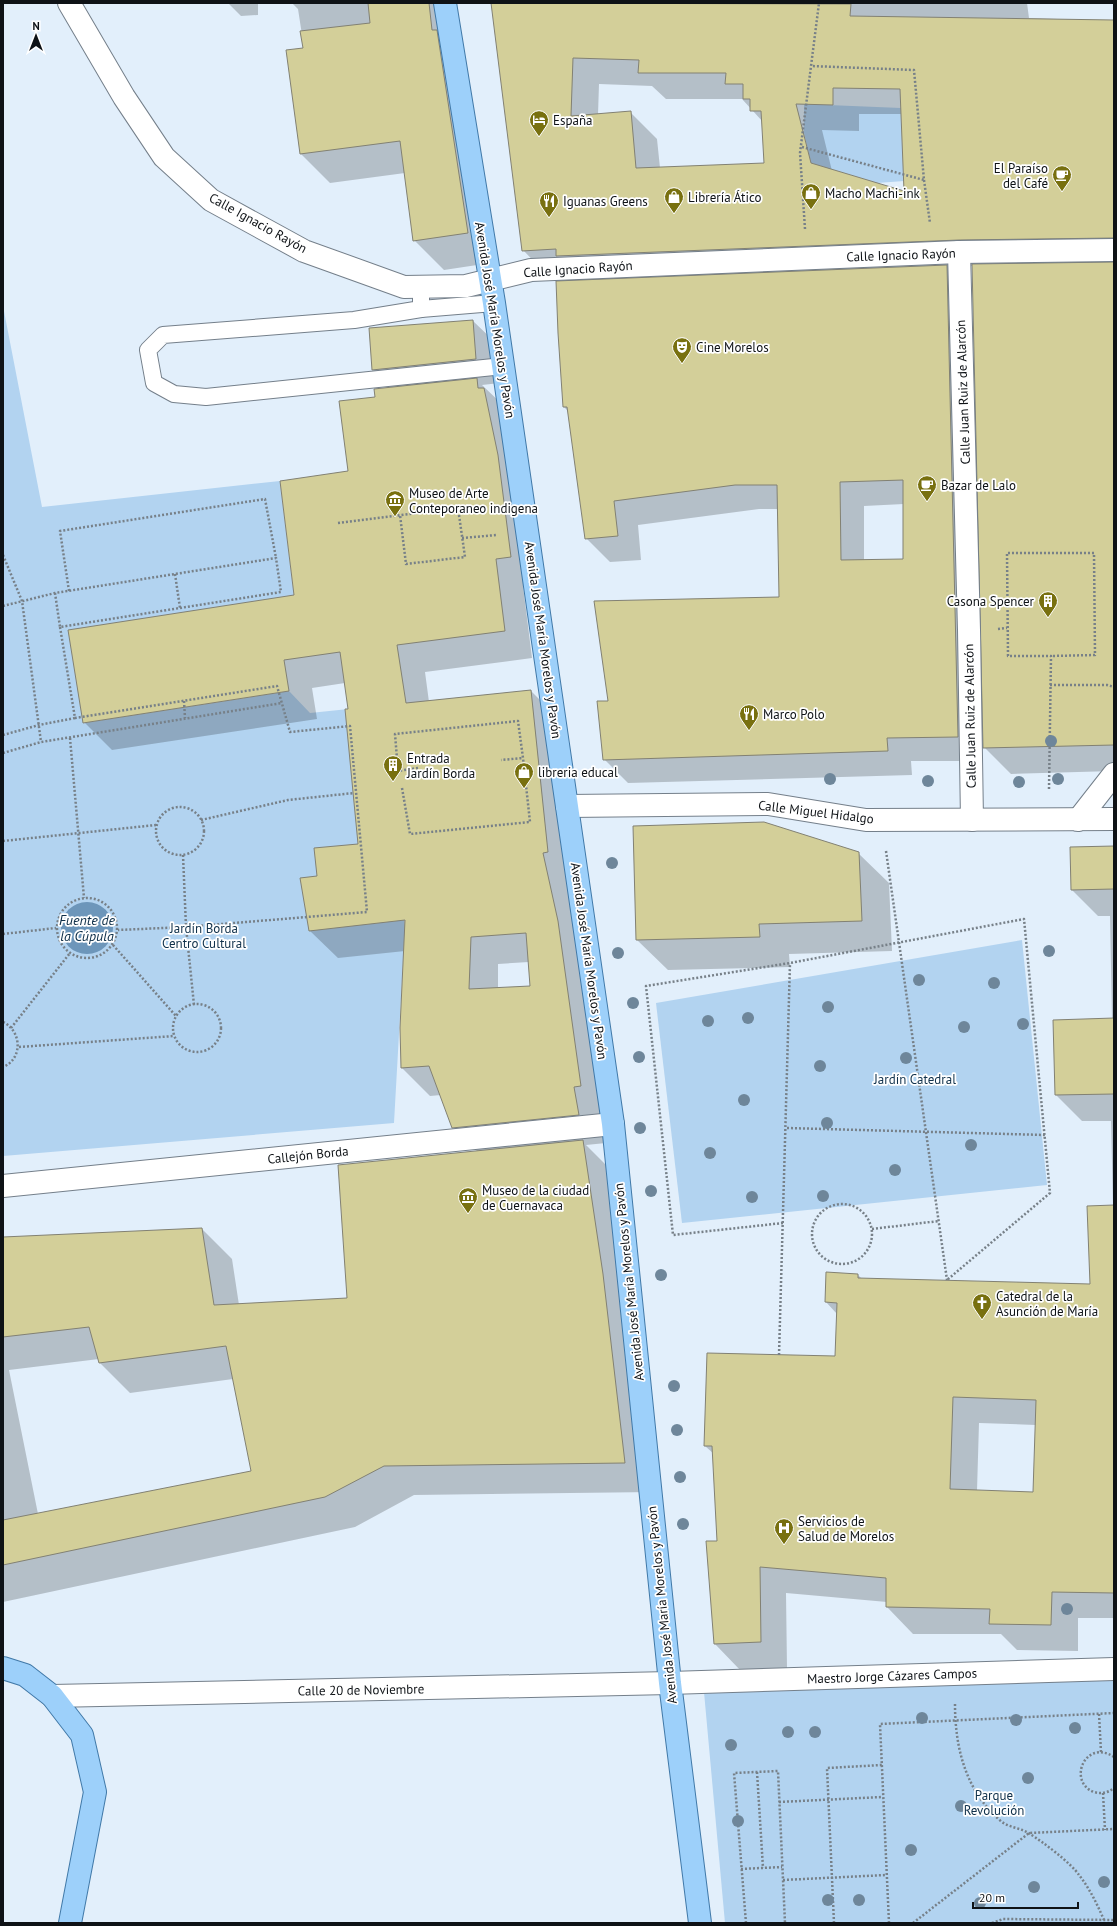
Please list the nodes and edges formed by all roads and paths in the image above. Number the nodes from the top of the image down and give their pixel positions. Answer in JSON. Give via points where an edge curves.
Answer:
{"nodes":[{"id":1,"x":69,"y":3,"type":"edge"},
{"id":2,"x":445,"y":3,"type":"edge"},
{"id":3,"x":819,"y":3,"type":"edge"},
{"id":4,"x":811,"y":66,"type":"junction"},
{"id":5,"x":802,"y":147,"type":"junction"},
{"id":6,"x":924,"y":180,"type":"junction"},
{"id":7,"x":1114,"y":250,"type":"edge"},
{"id":8,"x":959,"y":252,"type":"junction"},
{"id":9,"x":934,"y":254,"type":"junction"},
{"id":10,"x":806,"y":259,"type":"junction"},
{"id":11,"x":490,"y":280,"type":"junction"},
{"id":12,"x":421,"y":287,"type":"junction"},
{"id":13,"x":494,"y":303,"type":"junction"},
{"id":14,"x":421,"y":309,"type":"junction"},
{"id":15,"x":503,"y":366,"type":"junction"},
{"id":16,"x":400,"y":515,"type":"junction"},
{"id":17,"x":338,"y":523,"type":"dead end"},
{"id":18,"x":527,"y":532,"type":"junction"},
{"id":19,"x":462,"y":538,"type":"junction"},
{"id":20,"x":3,"y":555,"type":"edge"},
{"id":21,"x":276,"y":558,"type":"junction"},
{"id":22,"x":175,"y":574,"type":"junction"},
{"id":23,"x":69,"y":591,"type":"junction"},
{"id":24,"x":55,"y":593,"type":"junction"},
{"id":25,"x":22,"y":601,"type":"junction"},
{"id":26,"x":3,"y":606,"type":"edge"},
{"id":27,"x":180,"y":608,"type":"junction"},
{"id":28,"x":60,"y":627,"type":"junction"},
{"id":29,"x":1051,"y":656,"type":"junction"},
{"id":30,"x":1050,"y":685,"type":"junction"},
{"id":31,"x":1114,"y":687,"type":"edge"},
{"id":32,"x":184,"y":701,"type":"junction"},
{"id":33,"x":282,"y":703,"type":"junction"},
{"id":34,"x":75,"y":718,"type":"junction"},
{"id":35,"x":185,"y":718,"type":"junction"},
{"id":36,"x":39,"y":724,"type":"junction"},
{"id":37,"x":3,"y":735,"type":"edge"},
{"id":38,"x":70,"y":738,"type":"junction"},
{"id":39,"x":41,"y":742,"type":"junction"},
{"id":40,"x":3,"y":753,"type":"edge"},
{"id":41,"x":523,"y":758,"type":"junction"},
{"id":42,"x":501,"y":760,"type":"dead end"},
{"id":43,"x":418,"y":768,"type":"dead end"},
{"id":44,"x":1114,"y":774,"type":"edge"},
{"id":45,"x":402,"y":788,"type":"dead end"},
{"id":46,"x":354,"y":793,"type":"dead end"},
{"id":47,"x":567,"y":806,"type":"junction"},
{"id":48,"x":1048,"y":819,"type":"junction"},
{"id":49,"x":1114,"y":819,"type":"edge"},
{"id":50,"x":201,"y":820,"type":"junction"},
{"id":51,"x":972,"y":820,"type":"junction"},
{"id":52,"x":1078,"y":820,"type":"junction"},
{"id":53,"x":156,"y":825,"type":"junction"},
{"id":54,"x":78,"y":833,"type":"junction"},
{"id":55,"x":3,"y":841,"type":"edge"},
{"id":56,"x":886,"y":851,"type":"dead end"},
{"id":57,"x":183,"y":855,"type":"junction"},
{"id":58,"x":84,"y":898,"type":"junction"},
{"id":59,"x":186,"y":927,"type":"junction"},
{"id":60,"x":56,"y":928,"type":"junction"},
{"id":61,"x":118,"y":930,"type":"junction"},
{"id":62,"x":3,"y":934,"type":"edge"},
{"id":63,"x":899,"y":943,"type":"junction"},
{"id":64,"x":113,"y":945,"type":"junction"},
{"id":65,"x":70,"y":953,"type":"junction"},
{"id":66,"x":790,"y":964,"type":"junction"},
{"id":67,"x":194,"y":1004,"type":"junction"},
{"id":68,"x":176,"y":1016,"type":"junction"},
{"id":69,"x":3,"y":1022,"type":"edge"},
{"id":70,"x":11,"y":1028,"type":"junction"},
{"id":71,"x":174,"y":1036,"type":"junction"},
{"id":72,"x":18,"y":1047,"type":"junction"},
{"id":73,"x":3,"y":1067,"type":"edge"},
{"id":74,"x":613,"y":1124,"type":"junction"},
{"id":75,"x":787,"y":1128,"type":"junction"},
{"id":76,"x":926,"y":1132,"type":"junction"},
{"id":77,"x":1045,"y":1135,"type":"junction"},
{"id":78,"x":3,"y":1186,"type":"edge"},
{"id":79,"x":939,"y":1221,"type":"junction"},
{"id":80,"x":783,"y":1223,"type":"junction"},
{"id":81,"x":872,"y":1229,"type":"junction"},
{"id":82,"x":780,"y":1355,"type":"dead end"},
{"id":83,"x":3,"y":1668,"type":"edge"},
{"id":84,"x":1114,"y":1669,"type":"edge"},
{"id":85,"x":955,"y":1674,"type":"junction"},
{"id":86,"x":670,"y":1683,"type":"junction"},
{"id":87,"x":52,"y":1696,"type":"junction"},
{"id":88,"x":1114,"y":1713,"type":"edge"},
{"id":89,"x":1099,"y":1714,"type":"junction"},
{"id":90,"x":955,"y":1720,"type":"junction"},
{"id":91,"x":1101,"y":1752,"type":"junction"},
{"id":92,"x":1114,"y":1757,"type":"edge"},
{"id":93,"x":882,"y":1765,"type":"junction"},
{"id":94,"x":757,"y":1772,"type":"junction"},
{"id":95,"x":1114,"y":1788,"type":"edge"},
{"id":96,"x":1103,"y":1793,"type":"junction"},
{"id":97,"x":882,"y":1797,"type":"junction"},
{"id":98,"x":828,"y":1800,"type":"junction"},
{"id":99,"x":779,"y":1802,"type":"junction"},
{"id":100,"x":1114,"y":1829,"type":"edge"},
{"id":101,"x":1105,"y":1830,"type":"junction"},
{"id":102,"x":1030,"y":1833,"type":"junction"},
{"id":103,"x":782,"y":1867,"type":"junction"},
{"id":104,"x":763,"y":1868,"type":"junction"},
{"id":105,"x":742,"y":1870,"type":"junction"},
{"id":106,"x":886,"y":1875,"type":"junction"},
{"id":107,"x":832,"y":1878,"type":"junction"},
{"id":108,"x":783,"y":1880,"type":"junction"},
{"id":109,"x":1104,"y":1920,"type":"junction"},
{"id":110,"x":1114,"y":1920,"type":"edge"},
{"id":111,"x":70,"y":1923,"type":"edge"},
{"id":112,"x":700,"y":1923,"type":"edge"},
{"id":113,"x":746,"y":1923,"type":"edge"},
{"id":114,"x":785,"y":1923,"type":"edge"},
{"id":115,"x":834,"y":1923,"type":"edge"},
{"id":116,"x":889,"y":1923,"type":"edge"},
{"id":117,"x":913,"y":1923,"type":"edge"},
{"id":118,"x":992,"y":1923,"type":"edge"}],
"edges":[{"from":1,"to":12,"type":"street","name":"Calle Ignacio Rayón","via":[[124,97],[164,157],[211,200],[304,251],[404,287]]},
{"from":2,"to":11,"type":"main road","name":"Avenida José María Morelos y Pavón"},
{"from":3,"to":4,"type":"path"},
{"from":4,"to":5,"type":"path"},
{"from":4,"to":6,"type":"path","via":[[914,70]]},
{"from":5,"to":6,"type":"path"},
{"from":5,"to":10,"type":"path","via":[[800,153]]},
{"from":6,"to":9,"type":"path"},
{"from":7,"to":8,"type":"street","name":"Calle Ignacio Rayón"},
{"from":8,"to":9,"type":"street","name":"Calle Ignacio Rayón"},
{"from":8,"to":51,"type":"street","name":"Calle Juan Ruiz de Alarcón"},
{"from":9,"to":10,"type":"street","name":"Calle Ignacio Rayón"},
{"from":10,"to":11,"type":"street","name":"Calle Ignacio Rayón","via":[[531,270]]},
{"from":11,"to":12,"type":"street","name":"Calle Ignacio Rayón","via":[[466,286]]},
{"from":11,"to":13,"type":"main road","name":"Avenida José María Morelos y Pavón"},
{"from":12,"to":14,"type":"lane"},
{"from":13,"to":14,"type":"lane"},
{"from":13,"to":15,"type":"main road","name":"Avenida José María Morelos y Pavón"},
{"from":14,"to":15,"type":"lane","via":[[354,320],[163,335],[148,350],[154,383],[174,394],[206,397]]},
{"from":15,"to":18,"type":"main road","name":"Avenida José María Morelos y Pavón"},
{"from":16,"to":17,"type":"path"},
{"from":16,"to":19,"type":"path","via":[[458,508]]},
{"from":16,"to":19,"type":"path","via":[[406,564],[464,557]]},
{"from":18,"to":19,"type":"path"},
{"from":18,"to":47,"type":"main road","name":"Avenida José María Morelos y Pavón"},
{"from":20,"to":25,"type":"path"},
{"from":21,"to":22,"type":"path"},
{"from":21,"to":23,"type":"path","via":[[265,499],[60,531]]},
{"from":21,"to":27,"type":"path","via":[[281,592]]},
{"from":22,"to":23,"type":"path"},
{"from":22,"to":27,"type":"path"},
{"from":23,"to":24,"type":"path"},
{"from":24,"to":25,"type":"path"},
{"from":24,"to":28,"type":"path"},
{"from":25,"to":26,"type":"path"},
{"from":25,"to":36,"type":"path"},
{"from":27,"to":28,"type":"path"},
{"from":28,"to":34,"type":"path"},
{"from":29,"to":29,"type":"path","via":[[1008,656],[1007,553],[1094,553],[1095,655]]},
{"from":29,"to":30,"type":"path"},
{"from":30,"to":31,"type":"path"},
{"from":30,"to":48,"type":"path"},
{"from":32,"to":33,"type":"path","via":[[277,686]]},
{"from":32,"to":34,"type":"path"},
{"from":32,"to":35,"type":"path"},
{"from":33,"to":35,"type":"path"},
{"from":33,"to":59,"type":"path","via":[[290,732],[350,726],[366,912]]},
{"from":34,"to":36,"type":"path"},
{"from":35,"to":38,"type":"path"},
{"from":36,"to":37,"type":"path"},
{"from":36,"to":39,"type":"path"},
{"from":38,"to":39,"type":"path"},
{"from":38,"to":54,"type":"path"},
{"from":39,"to":40,"type":"path"},
{"from":41,"to":42,"type":"path"},
{"from":41,"to":43,"type":"path","via":[[518,721],[395,734],[398,771]]},
{"from":41,"to":45,"type":"path","via":[[530,822],[410,834]]},
{"from":44,"to":52,"type":"street"},
{"from":46,"to":50,"type":"path","via":[[288,800]]},
{"from":47,"to":51,"type":"street","name":"Calle Miguel Hidalgo","via":[[768,804],[866,820]]},
{"from":47,"to":74,"type":"main road","name":"Avenida José María Morelos y Pavón"},
{"from":48,"to":51,"type":"street","name":"Calle Miguel Hidalgo"},
{"from":48,"to":52,"type":"street","name":"Calle Miguel Hidalgo"},
{"from":49,"to":52,"type":"street","name":"Calle Miguel Hidalgo"},
{"from":50,"to":53,"type":"path","via":[[191,810],[177,807],[164,813]]},
{"from":50,"to":57,"type":"path","via":[[204,833],[202,841],[198,848]]},
{"from":53,"to":54,"type":"path"},
{"from":53,"to":57,"type":"path","via":[[157,840],[161,847],[167,852]]},
{"from":54,"to":55,"type":"path"},
{"from":54,"to":58,"type":"path"},
{"from":56,"to":63,"type":"path"},
{"from":57,"to":59,"type":"path"},
{"from":58,"to":60,"type":"path","via":[[69,903],[62,910]]},
{"from":58,"to":61,"type":"path","via":[[106,903],[116,918]]},
{"from":59,"to":61,"type":"path"},
{"from":59,"to":67,"type":"path"},
{"from":60,"to":62,"type":"path"},
{"from":60,"to":65,"type":"path","via":[[63,946]]},
{"from":61,"to":64,"type":"path"},
{"from":63,"to":66,"type":"path"},
{"from":63,"to":76,"type":"path"},
{"from":63,"to":77,"type":"path","via":[[1024,919]]},
{"from":64,"to":65,"type":"path","via":[[106,952],[93,957],[78,957]]},
{"from":64,"to":68,"type":"path"},
{"from":65,"to":70,"type":"path"},
{"from":66,"to":75,"type":"path"},
{"from":66,"to":80,"type":"path","via":[[646,986],[673,1235]]},
{"from":67,"to":68,"type":"path","via":[[181,1010]]},
{"from":67,"to":71,"type":"path","via":[[208,1007],[218,1017],[221,1031],[219,1039],[215,1045],[200,1053],[184,1049]]},
{"from":68,"to":71,"type":"path","via":[[173,1022]]},
{"from":69,"to":70,"type":"path"},
{"from":70,"to":72,"type":"path","via":[[18,1040]]},
{"from":71,"to":72,"type":"path"},
{"from":72,"to":73,"type":"path","via":[[12,1061]]},
{"from":74,"to":78,"type":"street","name":"Callejón Borda"},
{"from":74,"to":86,"type":"main road","name":"Avenida José María Morelos y Pavón"},
{"from":75,"to":76,"type":"path"},
{"from":75,"to":80,"type":"path"},
{"from":76,"to":77,"type":"path"},
{"from":76,"to":79,"type":"path"},
{"from":77,"to":79,"type":"path","via":[[1050,1193],[947,1280]]},
{"from":79,"to":81,"type":"path"},
{"from":80,"to":82,"type":"path"},
{"from":81,"to":81,"type":"path","via":[[863,1212],[845,1204],[826,1209],[814,1224],[812,1234],[814,1244],[826,1259],[845,1264],[863,1256],[869,1248]]},
{"from":83,"to":87,"type":"main road","via":[[25,1674]]},
{"from":84,"to":85,"type":"street","name":"Maestro Jorge Cázares Campos"},
{"from":85,"to":86,"type":"street","name":"Maestro Jorge Cázares Campos"},
{"from":85,"to":90,"type":"path"},
{"from":86,"to":87,"type":"street","name":"Calle 20 de Noviembre"},
{"from":86,"to":112,"type":"main road","name":"Avenida José María Morelos y Pavón"},
{"from":87,"to":111,"type":"main road","via":[[82,1735],[95,1792]]},
{"from":88,"to":89,"type":"path"},
{"from":89,"to":90,"type":"path"},
{"from":89,"to":91,"type":"path"},
{"from":90,"to":93,"type":"path","via":[[880,1724]]},
{"from":90,"to":102,"type":"path","via":[[958,1748],[966,1773],[983,1804],[1004,1823]]},
{"from":91,"to":92,"type":"path"},
{"from":91,"to":96,"type":"path","via":[[1088,1756],[1080,1773],[1085,1786]]},
{"from":93,"to":97,"type":"path"},
{"from":93,"to":98,"type":"path","via":[[827,1768]]},
{"from":94,"to":99,"type":"path","via":[[778,1771]]},
{"from":94,"to":104,"type":"path"},
{"from":94,"to":105,"type":"path","via":[[734,1773]]},
{"from":95,"to":96,"type":"path"},
{"from":96,"to":101,"type":"path"},
{"from":97,"to":98,"type":"path"},
{"from":97,"to":106,"type":"path"},
{"from":98,"to":99,"type":"path"},
{"from":98,"to":107,"type":"path"},
{"from":99,"to":103,"type":"path"},
{"from":100,"to":101,"type":"path"},
{"from":101,"to":102,"type":"path"},
{"from":102,"to":109,"type":"path","via":[[1078,1874],[1093,1896]]},
{"from":102,"to":117,"type":"path"},
{"from":103,"to":104,"type":"path"},
{"from":103,"to":108,"type":"path"},
{"from":104,"to":105,"type":"path"},
{"from":105,"to":113,"type":"path"},
{"from":106,"to":107,"type":"path"},
{"from":106,"to":116,"type":"path"},
{"from":107,"to":108,"type":"path"},
{"from":107,"to":115,"type":"path"},
{"from":108,"to":114,"type":"path"},
{"from":109,"to":110,"type":"path"},
{"from":109,"to":118,"type":"path","via":[[1003,1919]]}]}
